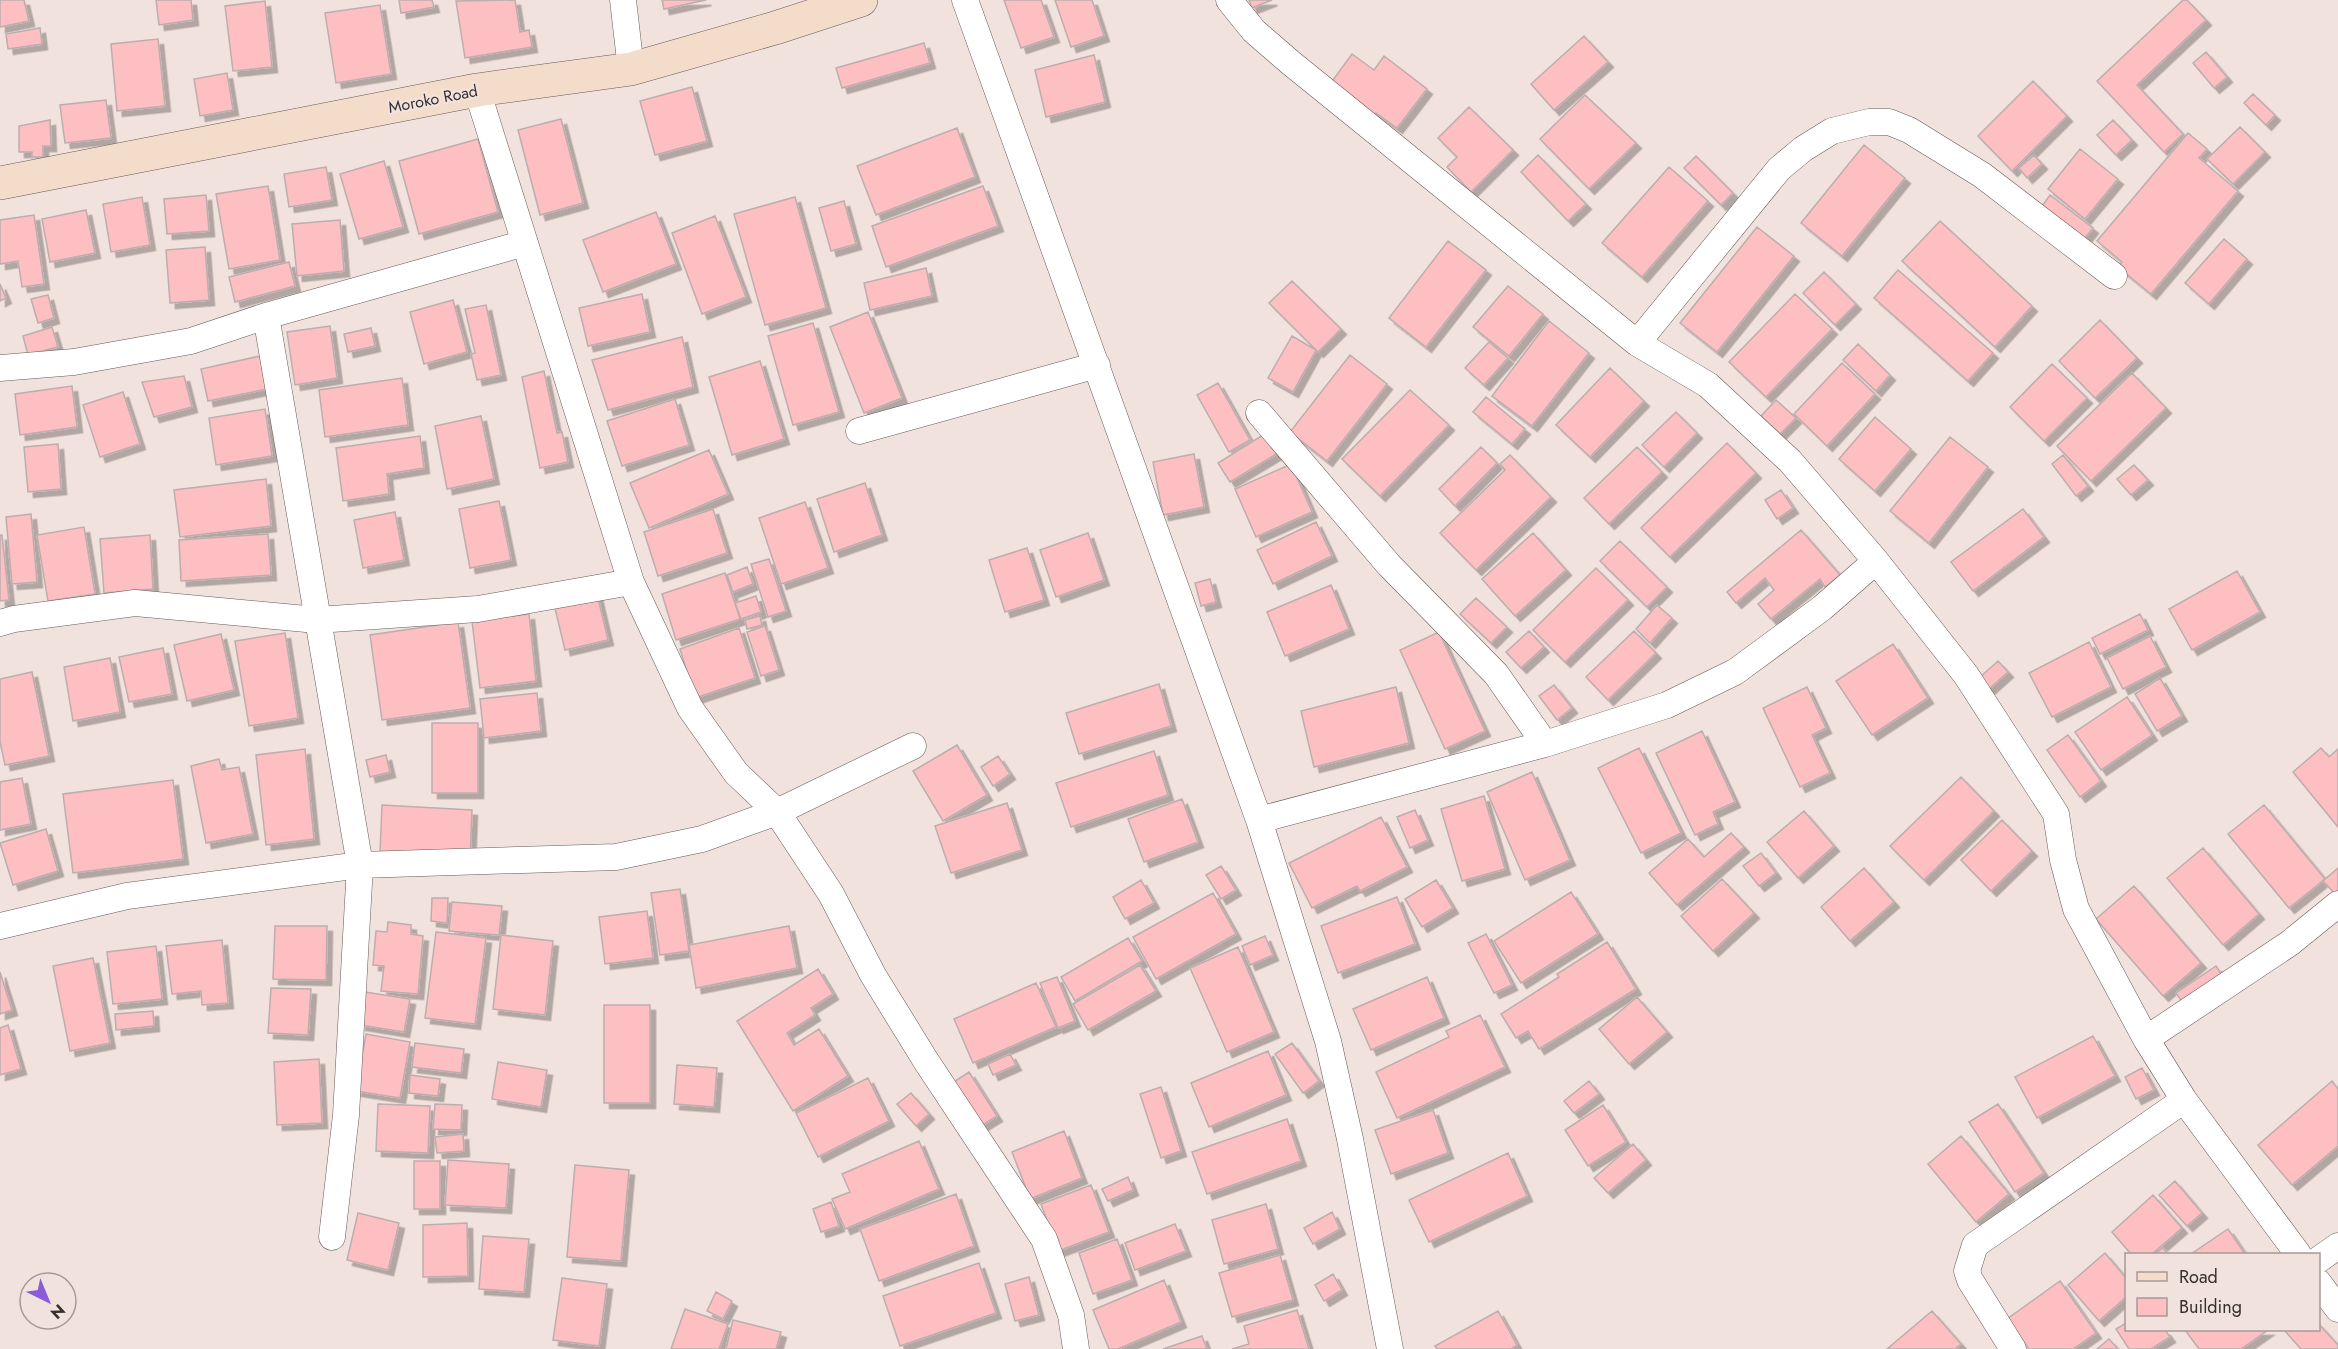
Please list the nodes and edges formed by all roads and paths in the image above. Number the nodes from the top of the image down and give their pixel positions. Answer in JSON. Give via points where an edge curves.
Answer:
{"nodes":[{"id":1,"x":623,"y":0,"type":"edge"},
{"id":2,"x":861,"y":0,"type":"edge"},
{"id":3,"x":965,"y":0,"type":"edge"},
{"id":4,"x":1229,"y":0,"type":"edge"},
{"id":5,"x":631,"y":69,"type":"junction"},
{"id":6,"x":477,"y":90,"type":"junction"},
{"id":7,"x":0,"y":183,"type":"edge"},
{"id":8,"x":525,"y":243,"type":"junction"},
{"id":9,"x":2114,"y":276,"type":"dead end"},
{"id":10,"x":266,"y":316,"type":"junction"},
{"id":11,"x":1637,"y":343,"type":"junction"},
{"id":12,"x":1097,"y":365,"type":"junction"},
{"id":13,"x":0,"y":368,"type":"edge"},
{"id":14,"x":1259,"y":413,"type":"dead end"},
{"id":15,"x":859,"y":431,"type":"dead end"},
{"id":16,"x":1876,"y":561,"type":"junction"},
{"id":17,"x":631,"y":582,"type":"junction"},
{"id":18,"x":317,"y":620,"type":"junction"},
{"id":19,"x":0,"y":623,"type":"edge"},
{"id":20,"x":1545,"y":744,"type":"junction"},
{"id":21,"x":913,"y":746,"type":"dead end"},
{"id":22,"x":777,"y":812,"type":"junction"},
{"id":23,"x":1259,"y":820,"type":"junction"},
{"id":24,"x":360,"y":865,"type":"junction"},
{"id":25,"x":2338,"y":904,"type":"edge"},
{"id":26,"x":0,"y":926,"type":"edge"},
{"id":27,"x":2146,"y":1039,"type":"junction"},
{"id":28,"x":2184,"y":1100,"type":"junction"},
{"id":29,"x":333,"y":1237,"type":"dead end"},
{"id":30,"x":2338,"y":1246,"type":"edge"},
{"id":31,"x":2297,"y":1253,"type":"edge"},
{"id":32,"x":2320,"y":1259,"type":"edge"},
{"id":33,"x":2320,"y":1283,"type":"edge"},
{"id":34,"x":2338,"y":1310,"type":"edge"},
{"id":35,"x":1076,"y":1349,"type":"edge"},
{"id":36,"x":1390,"y":1349,"type":"edge"},
{"id":37,"x":2013,"y":1349,"type":"edge"}],
"edges":[{"from":1,"to":5,"type":"street"},
{"from":2,"to":5,"type":"street","name":"Moroko Road"},
{"from":3,"to":12,"type":"street"},
{"from":4,"to":11,"type":"street","via":[[1254,31],[1291,63]]},
{"from":5,"to":6,"type":"street","name":"Moroko Road"},
{"from":6,"to":7,"type":"street","name":"Moroko Road"},
{"from":6,"to":8,"type":"street"},
{"from":8,"to":10,"type":"street"},
{"from":8,"to":17,"type":"street"},
{"from":9,"to":11,"type":"street","via":[[1982,176],[1909,130],[1889,122],[1869,122],[1832,131],[1779,169]]},
{"from":10,"to":13,"type":"street","via":[[192,341],[74,362]]},
{"from":10,"to":18,"type":"street"},
{"from":11,"to":16,"type":"street","via":[[1708,385],[1790,461]]},
{"from":12,"to":15,"type":"street"},
{"from":12,"to":23,"type":"street"},
{"from":14,"to":20,"type":"street","via":[[1389,565],[1496,674]]},
{"from":16,"to":20,"type":"street","via":[[1822,608],[1735,672],[1667,705]]},
{"from":16,"to":27,"type":"street","via":[[1966,675],[2056,814],[2076,909]]},
{"from":17,"to":18,"type":"street","via":[[478,609]]},
{"from":17,"to":22,"type":"street","via":[[690,708],[736,773]]},
{"from":18,"to":19,"type":"street","via":[[135,603]]},
{"from":18,"to":24,"type":"street"},
{"from":20,"to":23,"type":"street"},
{"from":21,"to":22,"type":"street"},
{"from":22,"to":24,"type":"street","via":[[702,839],[616,857]]},
{"from":22,"to":35,"type":"street","via":[[831,894],[873,975],[926,1061],[1044,1239],[1071,1315]]},
{"from":23,"to":36,"type":"street","via":[[1328,1041]]},
{"from":24,"to":26,"type":"street","via":[[127,896]]},
{"from":24,"to":29,"type":"street","via":[[346,1115]]},
{"from":25,"to":27,"type":"street","via":[[2290,943]]},
{"from":27,"to":28,"type":"street"},
{"from":28,"to":31,"type":"street"},
{"from":28,"to":37,"type":"street","via":[[1975,1245],[1967,1271],[1970,1280]]},
{"from":30,"to":32,"type":"street"},
{"from":33,"to":34,"type":"street"}]}
